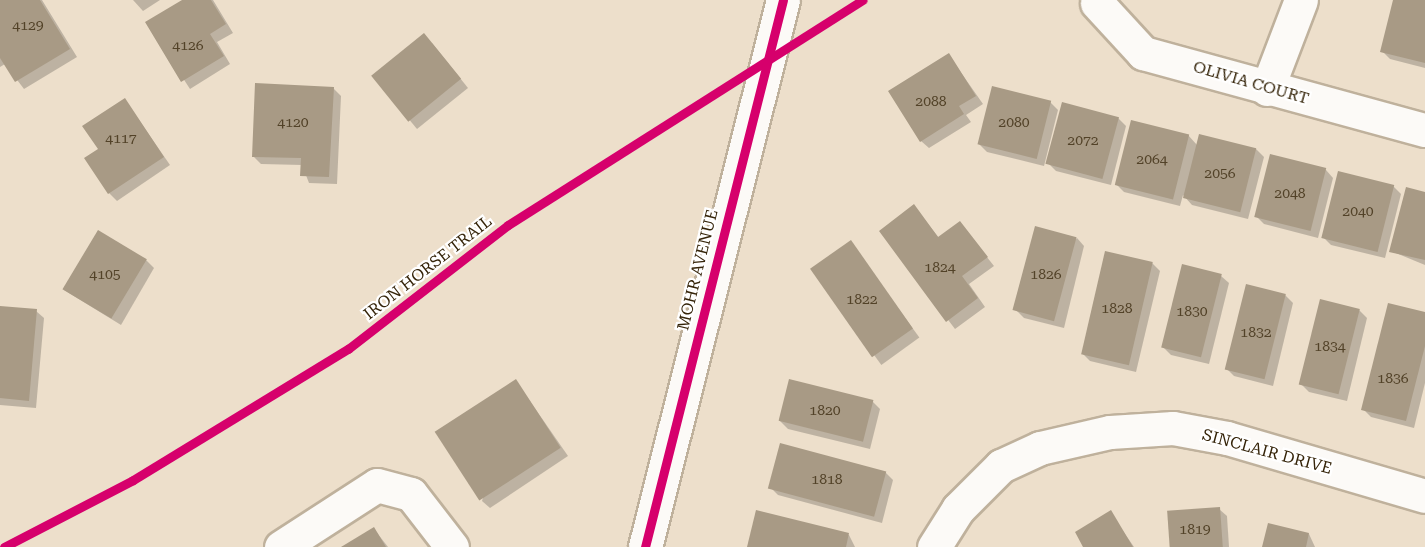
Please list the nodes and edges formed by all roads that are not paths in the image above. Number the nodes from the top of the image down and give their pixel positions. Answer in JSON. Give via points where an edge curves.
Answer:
{"nodes":[{"id":1,"x":783,"y":0,"type":"edge"},
{"id":2,"x":1301,"y":0,"type":"edge"},
{"id":3,"x":1097,"y":3,"type":"dead end"},
{"id":4,"x":1267,"y":89,"type":"junction"},
{"id":5,"x":1425,"y":130,"type":"edge"},
{"id":6,"x":1425,"y":496,"type":"edge"},
{"id":7,"x":281,"y":547,"type":"edge"},
{"id":8,"x":453,"y":547,"type":"edge"},
{"id":9,"x":645,"y":547,"type":"edge"},
{"id":10,"x":934,"y":547,"type":"edge"}],
"edges":[{"from":1,"to":9,"type":"street","name":"MOHR AVENUE"},
{"from":2,"to":4,"type":"street"},
{"from":3,"to":4,"type":"street","name":"OLIVIA COURT","via":[[1143,53]]},
{"from":4,"to":5,"type":"street","name":"OLIVIA COURT"},
{"from":6,"to":10,"type":"street","name":"SINCLAIR DRIVE","via":[[1227,438],[1173,428],[1110,432],[1040,448],[1001,466],[958,509]]},
{"from":7,"to":8,"type":"street","via":[[378,485],[411,494]]}]}
